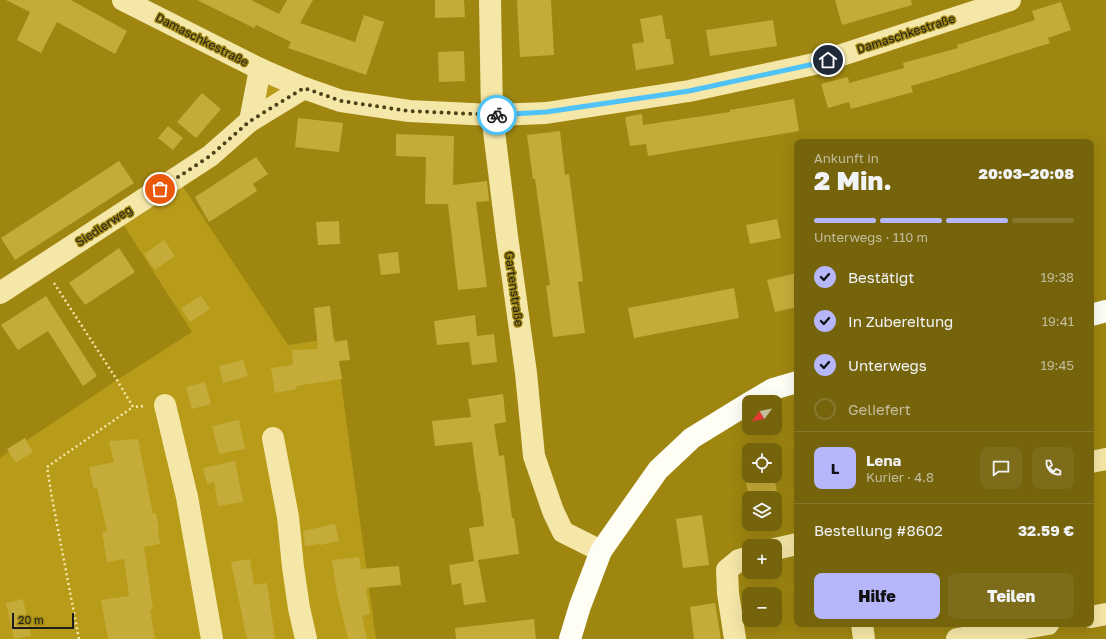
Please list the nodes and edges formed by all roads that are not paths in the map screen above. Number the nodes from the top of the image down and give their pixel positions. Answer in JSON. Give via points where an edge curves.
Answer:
{"nodes":[{"id":1,"x":123,"y":0,"type":"edge"},
{"id":2,"x":490,"y":0,"type":"edge"},
{"id":3,"x":1010,"y":0,"type":"edge"},
{"id":4,"x":260,"y":69,"type":"junction"},
{"id":5,"x":304,"y":88,"type":"junction"},
{"id":6,"x":492,"y":115,"type":"junction"},
{"id":7,"x":250,"y":121,"type":"junction"},
{"id":8,"x":0,"y":293,"type":"edge"},
{"id":9,"x":1106,"y":311,"type":"edge"},
{"id":10,"x":1094,"y":313,"type":"edge"},
{"id":11,"x":794,"y":383,"type":"edge"},
{"id":12,"x":763,"y":395,"type":"edge"},
{"id":13,"x":165,"y":405,"type":"road end"},
{"id":14,"x":742,"y":408,"type":"edge"},
{"id":15,"x":273,"y":438,"type":"dead end"},
{"id":16,"x":1106,"y":459,"type":"edge"},
{"id":17,"x":1094,"y":461,"type":"edge"},
{"id":18,"x":794,"y":545,"type":"edge"},
{"id":19,"x":782,"y":547,"type":"edge"},
{"id":20,"x":601,"y":551,"type":"junction"},
{"id":21,"x":742,"y":559,"type":"edge"},
{"id":22,"x":1106,"y":614,"type":"edge"},
{"id":23,"x":1094,"y":616,"type":"edge"},
{"id":24,"x":862,"y":627,"type":"edge"},
{"id":25,"x":1030,"y":627,"type":"edge"},
{"id":26,"x":572,"y":636,"type":"edge"},
{"id":27,"x":212,"y":639,"type":"edge"},
{"id":28,"x":306,"y":639,"type":"edge"},
{"id":29,"x":735,"y":639,"type":"edge"},
{"id":30,"x":864,"y":639,"type":"edge"},
{"id":31,"x":957,"y":639,"type":"edge"}],
"edges":[{"from":1,"to":4,"type":"street","name":"Damaschkestraße"},
{"from":2,"to":6,"type":"street","name":"Gartenstraße"},
{"from":3,"to":6,"type":"street","name":"Damaschkestraße","via":[[814,64],[689,91],[546,112]]},
{"from":4,"to":5,"type":"street","name":"Damaschkestraße"},
{"from":4,"to":7,"type":"street","name":"Damaschkestraße"},
{"from":5,"to":6,"type":"street","name":"Damaschkestraße","via":[[341,101],[409,111]]},
{"from":5,"to":7,"type":"street","name":"Siedlerweg"},
{"from":6,"to":20,"type":"street","name":"Gartenstraße","via":[[526,373],[534,456],[563,532]]},
{"from":7,"to":8,"type":"street","name":"Siedlerweg","via":[[210,156]]},
{"from":9,"to":10,"type":"main road"},
{"from":11,"to":12,"type":"main road"},
{"from":13,"to":27,"type":"street","via":[[186,498]]},
{"from":14,"to":20,"type":"main road","via":[[692,438],[658,470]]},
{"from":15,"to":28,"type":"street","via":[[288,517],[299,608]]},
{"from":16,"to":17,"type":"street"},
{"from":18,"to":19,"type":"street"},
{"from":20,"to":26,"type":"main road","via":[[580,606]]},
{"from":21,"to":29,"type":"street","via":[[727,570]]},
{"from":22,"to":23,"type":"street"},
{"from":24,"to":30,"type":"street"},
{"from":25,"to":31,"type":"street"}]}
